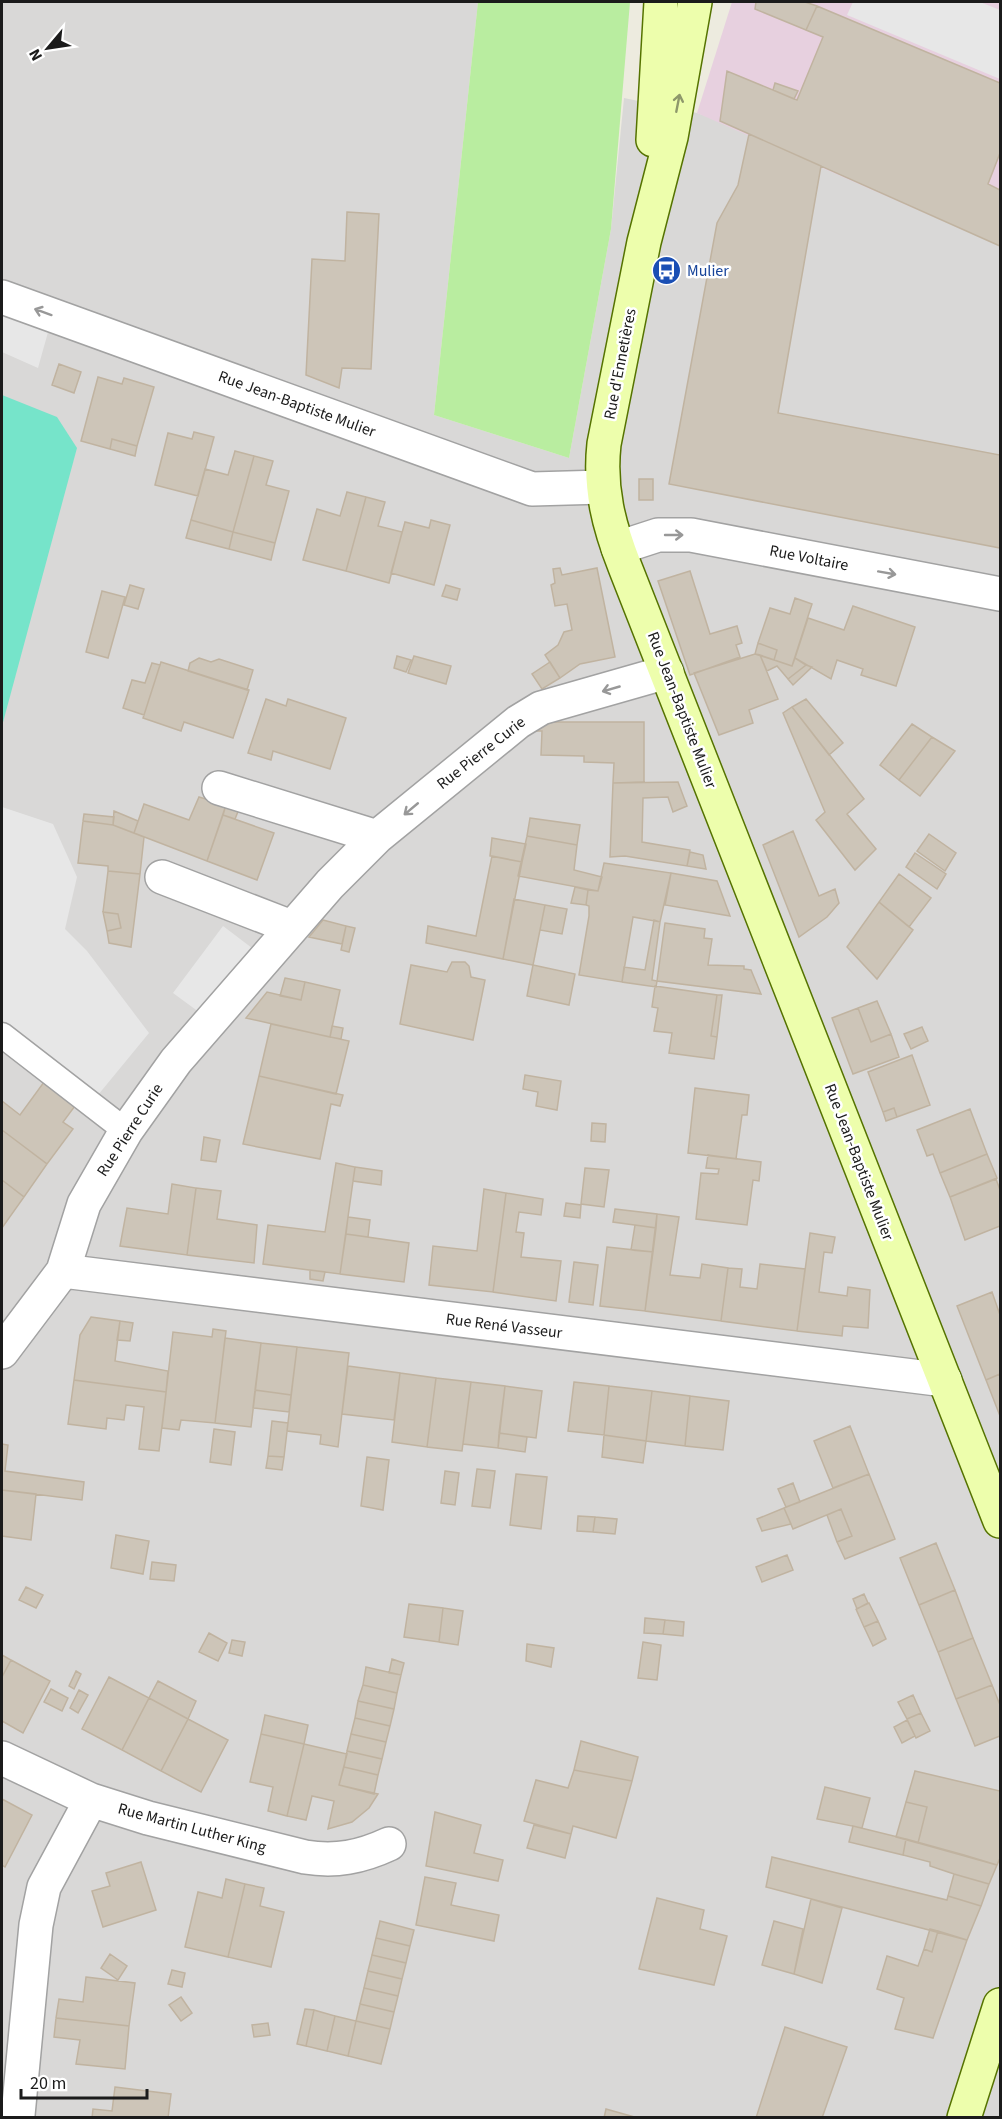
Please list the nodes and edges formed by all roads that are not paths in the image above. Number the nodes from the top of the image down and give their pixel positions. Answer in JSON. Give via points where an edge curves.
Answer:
{"nodes":[{"id":1,"x":661,"y":2,"type":"edge"},
{"id":2,"x":695,"y":2,"type":"edge"},
{"id":3,"x":644,"y":242,"type":"junction"},
{"id":4,"x":2,"y":297,"type":"edge"},
{"id":5,"x":603,"y":487,"type":"junction"},
{"id":6,"x":618,"y":548,"type":"junction"},
{"id":7,"x":1000,"y":594,"type":"edge"},
{"id":8,"x":667,"y":672,"type":"junction"},
{"id":9,"x":219,"y":788,"type":"dead end"},
{"id":10,"x":378,"y":837,"type":"junction"},
{"id":11,"x":162,"y":877,"type":"dead end"},
{"id":12,"x":291,"y":927,"type":"junction"},
{"id":13,"x":2,"y":1035,"type":"edge"},
{"id":14,"x":126,"y":1131,"type":"junction"},
{"id":15,"x":63,"y":1271,"type":"junction"},
{"id":16,"x":2,"y":1352,"type":"edge"},
{"id":17,"x":945,"y":1380,"type":"junction"},
{"id":18,"x":1000,"y":1521,"type":"edge"},
{"id":19,"x":2,"y":1758,"type":"edge"},
{"id":20,"x":92,"y":1800,"type":"junction"},
{"id":21,"x":389,"y":1844,"type":"dead end"},
{"id":22,"x":1000,"y":2005,"type":"edge"},
{"id":23,"x":18,"y":2115,"type":"dead end"},
{"id":24,"x":964,"y":2118,"type":"edge"}],
"edges":[{"from":1,"to":3,"type":"main road","name":"Rue d'Ennetières"},
{"from":3,"to":2,"type":"main road","name":"Rue d'Ennetières","one_way":true,"via":[[671,137]]},
{"from":3,"to":5,"type":"main road","name":"Rue d'Ennetières","via":[[604,444]]},
{"from":5,"to":4,"type":"street","name":"Rue Jean-Baptiste Mulier","one_way":true,"via":[[532,489]]},
{"from":5,"to":6,"type":"main road","name":"Rue Jean-Baptiste Mulier","via":[[605,509]]},
{"from":6,"to":7,"type":"street","name":"Rue Voltaire","one_way":true,"via":[[658,535],[692,536]]},
{"from":6,"to":8,"type":"main road","name":"Rue Jean-Baptiste Mulier"},
{"from":8,"to":10,"type":"street","name":"Rue Pierre Curie","one_way":true,"via":[[541,708],[518,722]]},
{"from":8,"to":17,"type":"main road","name":"Rue Jean-Baptiste Mulier"},
{"from":9,"to":10,"type":"street"},
{"from":10,"to":12,"type":"street","name":"Rue Pierre Curie"},
{"from":11,"to":12,"type":"street"},
{"from":12,"to":14,"type":"street","name":"Rue Pierre Curie","via":[[176,1062]]},
{"from":13,"to":14,"type":"lane"},
{"from":14,"to":15,"type":"street","name":"Rue Pierre Curie","via":[[84,1204]]},
{"from":15,"to":16,"type":"street","name":"Rue Pierre Curie"},
{"from":15,"to":17,"type":"street","name":"Rue René Vasseur"},
{"from":17,"to":18,"type":"main road","name":"Rue Jean-Baptiste Mulier"},
{"from":19,"to":20,"type":"street","name":"Rue Martin Luther King"},
{"from":20,"to":21,"type":"street","name":"Rue Martin Luther King","via":[[148,1818],[327,1860],[350,1858]]},
{"from":20,"to":23,"type":"street","via":[[44,1887],[36,1925]]},
{"from":22,"to":24,"type":"main road"}]}
